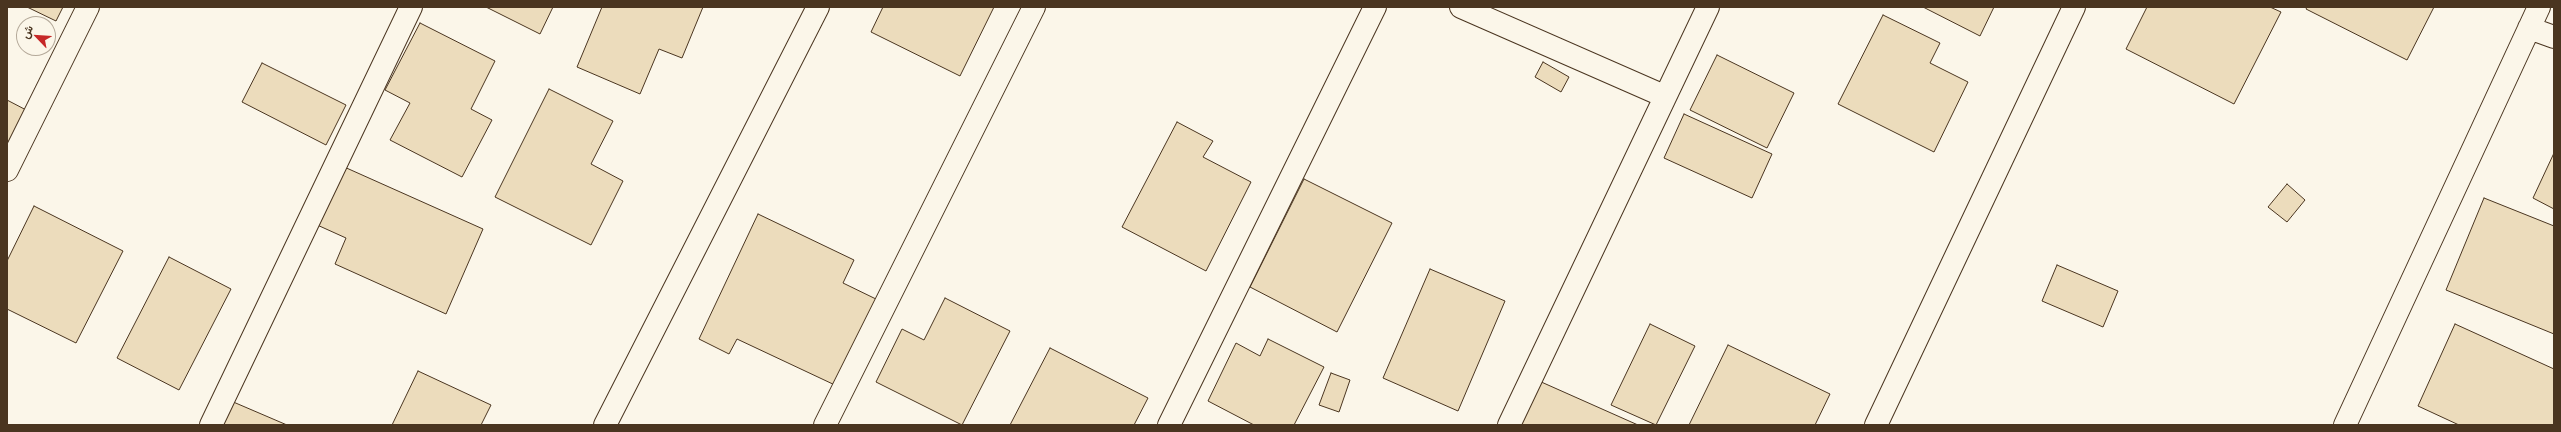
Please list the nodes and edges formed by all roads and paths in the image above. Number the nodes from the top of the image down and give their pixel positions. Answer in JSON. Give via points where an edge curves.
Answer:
{"nodes":[{"id":1,"x":88,"y":7,"type":"edge"},
{"id":2,"x":412,"y":7,"type":"edge"},
{"id":3,"x":818,"y":7,"type":"edge"},
{"id":4,"x":1034,"y":7,"type":"edge"},
{"id":5,"x":1374,"y":7,"type":"edge"},
{"id":6,"x":1461,"y":7,"type":"edge"},
{"id":7,"x":1708,"y":7,"type":"edge"},
{"id":8,"x":2074,"y":7,"type":"edge"},
{"id":9,"x":2539,"y":7,"type":"edge"},
{"id":10,"x":2529,"y":28,"type":"junction"},
{"id":11,"x":2554,"y":37,"type":"edge"},
{"id":12,"x":1664,"y":96,"type":"junction"},
{"id":13,"x":7,"y":170,"type":"edge"},
{"id":14,"x":212,"y":425,"type":"edge"},
{"id":15,"x":605,"y":425,"type":"edge"},
{"id":16,"x":825,"y":425,"type":"edge"},
{"id":17,"x":1169,"y":425,"type":"edge"},
{"id":18,"x":1509,"y":425,"type":"edge"},
{"id":19,"x":1876,"y":425,"type":"edge"},
{"id":20,"x":2345,"y":425,"type":"edge"}],
"edges":[{"from":1,"to":13,"type":"street"},
{"from":2,"to":14,"type":"street"},
{"from":3,"to":15,"type":"street"},
{"from":4,"to":16,"type":"street"},
{"from":5,"to":17,"type":"street"},
{"from":6,"to":12,"type":"street"},
{"from":7,"to":12,"type":"street"},
{"from":8,"to":19,"type":"street"},
{"from":9,"to":10,"type":"street"},
{"from":10,"to":11,"type":"street"},
{"from":10,"to":20,"type":"street"},
{"from":12,"to":18,"type":"street"}]}
